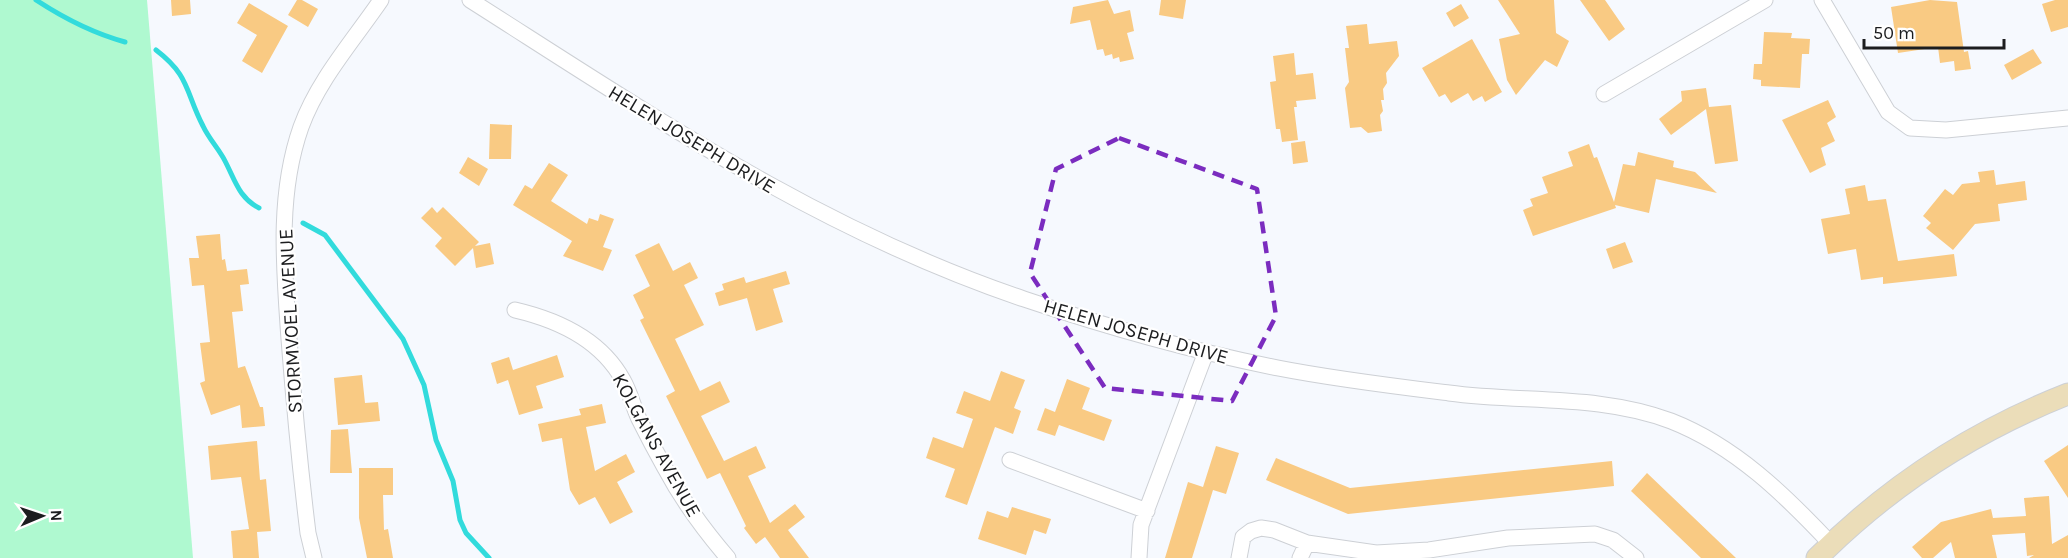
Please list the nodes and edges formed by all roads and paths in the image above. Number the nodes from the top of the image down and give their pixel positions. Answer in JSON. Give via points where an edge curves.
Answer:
{"nodes":[{"id":1,"x":381,"y":0,"type":"edge"},
{"id":2,"x":470,"y":0,"type":"edge"},
{"id":3,"x":1765,"y":0,"type":"edge"},
{"id":4,"x":1822,"y":0,"type":"edge"},
{"id":5,"x":1604,"y":94,"type":"dead end"},
{"id":6,"x":2068,"y":118,"type":"edge"},
{"id":7,"x":515,"y":310,"type":"dead end"},
{"id":8,"x":1206,"y":352,"type":"junction"},
{"id":9,"x":2068,"y":394,"type":"edge"},
{"id":10,"x":1010,"y":460,"type":"dead end"},
{"id":11,"x":1146,"y":511,"type":"junction"},
{"id":12,"x":1307,"y":543,"type":"junction"},
{"id":13,"x":1824,"y":551,"type":"edge"},
{"id":14,"x":1403,"y":555,"type":"edge"},
{"id":15,"x":314,"y":558,"type":"edge"},
{"id":16,"x":728,"y":558,"type":"edge"},
{"id":17,"x":1138,"y":558,"type":"edge"},
{"id":18,"x":1239,"y":558,"type":"edge"},
{"id":19,"x":1300,"y":558,"type":"edge"},
{"id":20,"x":1636,"y":558,"type":"edge"}],
"edges":[{"from":1,"to":15,"type":"street","name":"STORMVOEL AVENUE","via":[[333,67],[306,116],[292,156],[286,197],[283,233],[289,337],[308,533]]},
{"from":2,"to":8,"type":"street","name":"HELEN JOSEPH DRIVE","via":[[728,161],[873,240],[1103,325]]},
{"from":3,"to":5,"type":"street"},
{"from":4,"to":6,"type":"street","via":[[1888,112],[1910,128],[1946,130]]},
{"from":7,"to":16,"type":"street","name":"KOLGANS AVENUE","via":[[569,328],[607,358],[623,380],[666,471],[700,525]]},
{"from":8,"to":11,"type":"street"},
{"from":8,"to":13,"type":"street","name":"HELEN JOSEPH DRIVE","via":[[1354,381],[1640,410],[1675,423],[1735,456],[1772,485]]},
{"from":9,"to":13,"type":"street","name":"HELEN JOSEPH DRIVE","via":[[1934,462],[1888,494]]},
{"from":10,"to":11,"type":"street"},
{"from":11,"to":17,"type":"street"},
{"from":12,"to":14,"type":"street"},
{"from":12,"to":18,"type":"street","via":[[1261,528],[1243,537]]},
{"from":12,"to":19,"type":"street"},
{"from":14,"to":20,"type":"street","via":[[1508,538],[1579,533],[1613,540]]}]}
